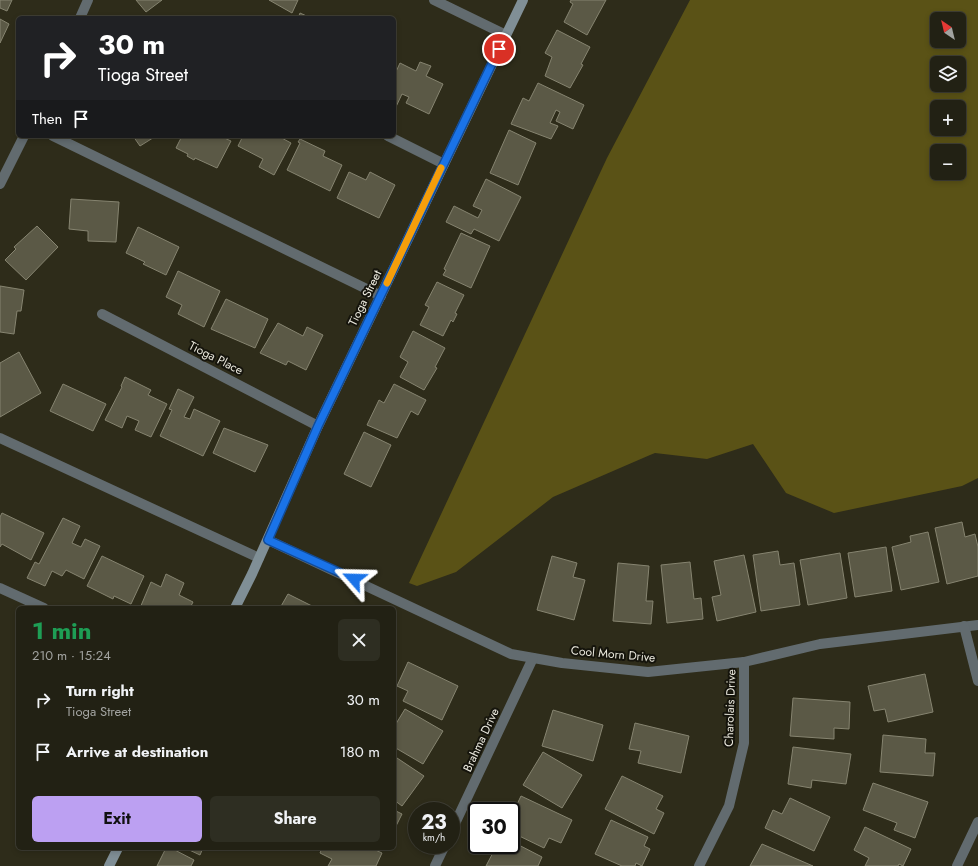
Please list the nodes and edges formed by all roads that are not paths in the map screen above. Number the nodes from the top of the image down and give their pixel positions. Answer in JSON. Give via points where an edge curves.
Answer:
{"nodes":[{"id":1,"x":88,"y":0,"type":"edge"},
{"id":2,"x":434,"y":0,"type":"edge"},
{"id":3,"x":523,"y":0,"type":"edge"},
{"id":4,"x":81,"y":16,"type":"edge"},
{"id":5,"x":506,"y":35,"type":"junction"},
{"id":6,"x":23,"y":138,"type":"edge"},
{"id":7,"x":57,"y":138,"type":"edge"},
{"id":8,"x":392,"y":138,"type":"edge"},
{"id":9,"x":444,"y":164,"type":"junction"},
{"id":10,"x":0,"y":184,"type":"edge"},
{"id":11,"x":381,"y":296,"type":"junction"},
{"id":12,"x":102,"y":314,"type":"dead end"},
{"id":13,"x":318,"y":426,"type":"junction"},
{"id":14,"x":0,"y":438,"type":"edge"},
{"id":15,"x":268,"y":540,"type":"junction"},
{"id":16,"x":260,"y":558,"type":"junction"},
{"id":17,"x":0,"y":588,"type":"edge"},
{"id":18,"x":40,"y":606,"type":"edge"},
{"id":19,"x":236,"y":606,"type":"edge"},
{"id":20,"x":978,"y":625,"type":"edge"},
{"id":21,"x":964,"y":626,"type":"junction"},
{"id":22,"x":533,"y":658,"type":"junction"},
{"id":23,"x":744,"y":662,"type":"junction"},
{"id":24,"x":978,"y":681,"type":"edge"},
{"id":25,"x":460,"y":813,"type":"edge"},
{"id":26,"x":978,"y":822,"type":"edge"},
{"id":27,"x":117,"y":850,"type":"edge"},
{"id":28,"x":441,"y":854,"type":"edge"},
{"id":29,"x":109,"y":866,"type":"edge"},
{"id":30,"x":435,"y":866,"type":"edge"},
{"id":31,"x":699,"y":866,"type":"edge"},
{"id":32,"x":957,"y":866,"type":"edge"}],
"edges":[{"from":1,"to":4,"type":"street"},
{"from":2,"to":5,"type":"street"},
{"from":3,"to":5,"type":"street","name":"Tioga Street"},
{"from":5,"to":9,"type":"street","name":"Tioga Street"},
{"from":6,"to":10,"type":"street"},
{"from":7,"to":11,"type":"street"},
{"from":8,"to":9,"type":"street"},
{"from":9,"to":11,"type":"street","name":"Tioga Street"},
{"from":11,"to":13,"type":"street","name":"Tioga Street"},
{"from":12,"to":13,"type":"street","name":"Tioga Place"},
{"from":13,"to":15,"type":"street","name":"Tioga Street"},
{"from":14,"to":16,"type":"street"},
{"from":15,"to":16,"type":"street","name":"Tioga Street"},
{"from":15,"to":22,"type":"street","name":"Cool Morn Drive","via":[[511,654]]},
{"from":16,"to":19,"type":"street","name":"Tioga Street"},
{"from":17,"to":18,"type":"street"},
{"from":20,"to":21,"type":"street","name":"Cool Morn Drive"},
{"from":21,"to":23,"type":"street","name":"Cool Morn Drive","via":[[820,644]]},
{"from":21,"to":24,"type":"street"},
{"from":22,"to":23,"type":"street","name":"Cool Morn Drive","via":[[648,672]]},
{"from":22,"to":25,"type":"street","name":"Brahma Drive"},
{"from":23,"to":31,"type":"street","name":"Charolais Drive","via":[[744,743],[729,806]]},
{"from":26,"to":32,"type":"street"},
{"from":27,"to":29,"type":"street"},
{"from":28,"to":30,"type":"street"}]}
